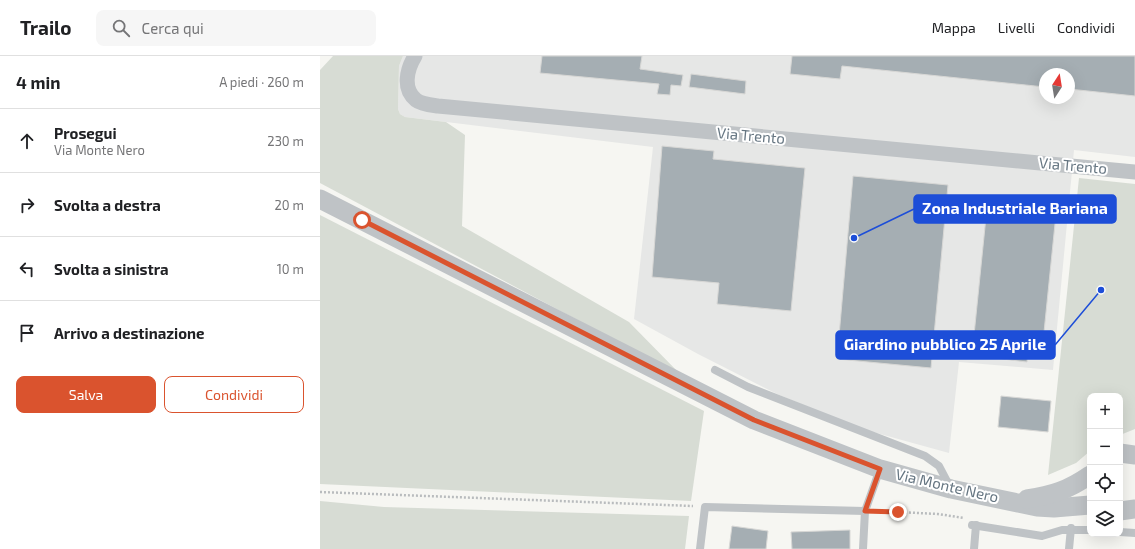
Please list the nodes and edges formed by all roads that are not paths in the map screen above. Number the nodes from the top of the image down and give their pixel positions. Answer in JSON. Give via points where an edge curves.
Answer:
{"nodes":[{"id":1,"x":415,"y":56,"type":"edge"},
{"id":2,"x":1135,"y":172,"type":"edge"},
{"id":3,"x":320,"y":198,"type":"edge"},
{"id":4,"x":715,"y":370,"type":"dead end"},
{"id":5,"x":880,"y":469,"type":"junction"},
{"id":6,"x":1087,"y":477,"type":"edge"},
{"id":7,"x":951,"y":489,"type":"junction"},
{"id":8,"x":1014,"y":501,"type":"junction"},
{"id":9,"x":1087,"y":505,"type":"edge"},
{"id":10,"x":865,"y":511,"type":"junction"},
{"id":11,"x":1071,"y":528,"type":"junction"},
{"id":12,"x":1087,"y":530,"type":"edge"},
{"id":13,"x":1123,"y":532,"type":"edge"},
{"id":14,"x":1135,"y":533,"type":"edge"},
{"id":15,"x":700,"y":549,"type":"edge"},
{"id":16,"x":863,"y":549,"type":"edge"},
{"id":17,"x":974,"y":549,"type":"edge"},
{"id":18,"x":1069,"y":549,"type":"edge"}],
"edges":[{"from":1,"to":2,"type":"street","name":"Via Trento","via":[[406,78],[409,92],[417,101],[438,106]]},
{"from":3,"to":5,"type":"street","name":"Via Monte Nero","via":[[754,420]]},
{"from":4,"to":7,"type":"lane","via":[[748,387],[924,456],[939,466]]},
{"from":5,"to":7,"type":"street","name":"Via Monte Nero"},
{"from":5,"to":10,"type":"lane"},
{"from":6,"to":8,"type":"street","name":"Via Monte Nero","via":[[1053,495]]},
{"from":7,"to":8,"type":"street","name":"Via Monte Nero"},
{"from":8,"to":9,"type":"street","name":"Via Monte Nero","via":[[1054,508]]},
{"from":10,"to":15,"type":"lane","via":[[705,507]]},
{"from":10,"to":16,"type":"lane"},
{"from":11,"to":12,"type":"lane"},
{"from":11,"to":17,"type":"lane","via":[[1042,536],[974,525]]},
{"from":11,"to":18,"type":"lane"},
{"from":13,"to":14,"type":"lane"}]}
